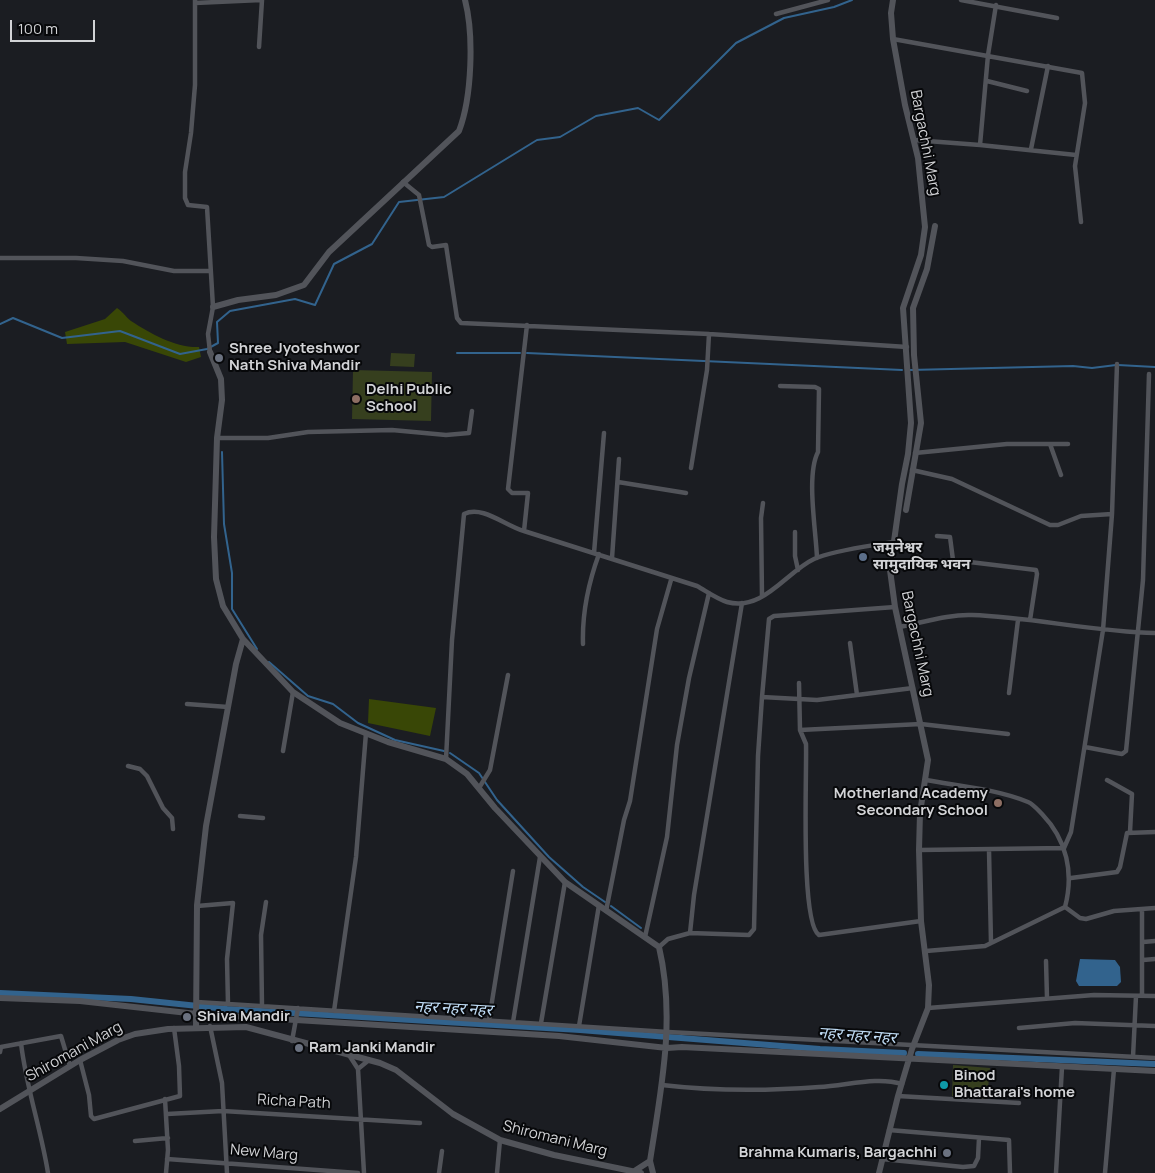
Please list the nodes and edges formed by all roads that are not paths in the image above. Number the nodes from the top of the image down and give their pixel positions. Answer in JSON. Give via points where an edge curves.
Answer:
{"nodes":[{"id":1,"x":262,"y":0,"type":"edge"},
{"id":2,"x":465,"y":0,"type":"edge"},
{"id":3,"x":828,"y":0,"type":"edge"},
{"id":4,"x":893,"y":0,"type":"edge"},
{"id":5,"x":961,"y":0,"type":"edge"},
{"id":6,"x":818,"y":1,"type":"edge"},
{"id":7,"x":195,"y":2,"type":"edge"},
{"id":8,"x":996,"y":5,"type":"junction"},
{"id":9,"x":776,"y":14,"type":"dead end"},
{"id":10,"x":1057,"y":18,"type":"dead end"},
{"id":11,"x":893,"y":39,"type":"junction"},
{"id":12,"x":259,"y":47,"type":"dead end"},
{"id":13,"x":988,"y":55,"type":"junction"},
{"id":14,"x":1048,"y":66,"type":"junction"},
{"id":15,"x":987,"y":81,"type":"junction"},
{"id":16,"x":1027,"y":91,"type":"dead end"},
{"id":17,"x":914,"y":140,"type":"junction"},
{"id":18,"x":980,"y":144,"type":"junction"},
{"id":19,"x":1031,"y":149,"type":"junction"},
{"id":20,"x":1076,"y":155,"type":"junction"},
{"id":21,"x":403,"y":182,"type":"junction"},
{"id":22,"x":1081,"y":222,"type":"dead end"},
{"id":23,"x":935,"y":226,"type":"dead end"},
{"id":24,"x":0,"y":258,"type":"edge"},
{"id":25,"x":210,"y":271,"type":"junction"},
{"id":26,"x":212,"y":307,"type":"junction"},
{"id":27,"x":527,"y":325,"type":"junction"},
{"id":28,"x":709,"y":334,"type":"junction"},
{"id":29,"x":907,"y":347,"type":"junction"},
{"id":30,"x":209,"y":349,"type":"joint"},
{"id":31,"x":1117,"y":364,"type":"dead end"},
{"id":32,"x":1149,"y":374,"type":"dead end"},
{"id":33,"x":780,"y":386,"type":"dead end"},
{"id":34,"x":472,"y":411,"type":"dead end"},
{"id":35,"x":604,"y":433,"type":"dead end"},
{"id":36,"x":217,"y":438,"type":"junction"},
{"id":37,"x":1050,"y":444,"type":"junction"},
{"id":38,"x":1068,"y":444,"type":"dead end"},
{"id":39,"x":917,"y":453,"type":"junction"},
{"id":40,"x":908,"y":454,"type":"junction"},
{"id":41,"x":619,"y":459,"type":"dead end"},
{"id":42,"x":691,"y":468,"type":"dead end"},
{"id":43,"x":906,"y":469,"type":"junction"},
{"id":44,"x":914,"y":471,"type":"junction"},
{"id":45,"x":1062,"y":475,"type":"dead end"},
{"id":46,"x":618,"y":482,"type":"junction"},
{"id":47,"x":686,"y":493,"type":"dead end"},
{"id":48,"x":763,"y":503,"type":"dead end"},
{"id":49,"x":906,"y":510,"type":"dead end"},
{"id":50,"x":1112,"y":514,"type":"junction"},
{"id":51,"x":524,"y":531,"type":"junction"},
{"id":52,"x":795,"y":532,"type":"dead end"},
{"id":53,"x":937,"y":536,"type":"dead end"},
{"id":54,"x":893,"y":542,"type":"junction"},
{"id":55,"x":596,"y":554,"type":"junction"},
{"id":56,"x":612,"y":558,"type":"junction"},
{"id":57,"x":817,"y":558,"type":"junction"},
{"id":58,"x":798,"y":570,"type":"junction"},
{"id":59,"x":671,"y":580,"type":"junction"},
{"id":60,"x":709,"y":593,"type":"junction"},
{"id":61,"x":762,"y":596,"type":"junction"},
{"id":62,"x":742,"y":604,"type":"junction"},
{"id":63,"x":895,"y":607,"type":"junction"},
{"id":64,"x":1018,"y":620,"type":"junction"},
{"id":65,"x":1030,"y":620,"type":"junction"},
{"id":66,"x":900,"y":627,"type":"junction"},
{"id":67,"x":1103,"y":630,"type":"junction"},
{"id":68,"x":1138,"y":633,"type":"junction"},
{"id":69,"x":1155,"y":633,"type":"edge"},
{"id":70,"x":244,"y":639,"type":"junction"},
{"id":71,"x":850,"y":643,"type":"dead end"},
{"id":72,"x":583,"y":644,"type":"dead end"},
{"id":73,"x":508,"y":675,"type":"dead end"},
{"id":74,"x":799,"y":683,"type":"dead end"},
{"id":75,"x":914,"y":688,"type":"junction"},
{"id":76,"x":293,"y":692,"type":"junction"},
{"id":77,"x":1010,"y":693,"type":"dead end"},
{"id":78,"x":857,"y":695,"type":"junction"},
{"id":79,"x":762,"y":697,"type":"junction"},
{"id":80,"x":798,"y":699,"type":"junction"},
{"id":81,"x":187,"y":704,"type":"dead end"},
{"id":82,"x":228,"y":707,"type":"junction"},
{"id":83,"x":921,"y":724,"type":"junction"},
{"id":84,"x":800,"y":730,"type":"junction"},
{"id":85,"x":366,"y":733,"type":"junction"},
{"id":86,"x":1008,"y":734,"type":"dead end"},
{"id":87,"x":1085,"y":747,"type":"junction"},
{"id":88,"x":283,"y":751,"type":"dead end"},
{"id":89,"x":446,"y":759,"type":"junction"},
{"id":90,"x":128,"y":766,"type":"dead end"},
{"id":91,"x":926,"y":780,"type":"junction"},
{"id":92,"x":1107,"y":780,"type":"dead end"},
{"id":93,"x":479,"y":788,"type":"junction"},
{"id":94,"x":240,"y":816,"type":"dead end"},
{"id":95,"x":263,"y":818,"type":"dead end"},
{"id":96,"x":173,"y":829,"type":"dead end"},
{"id":97,"x":1130,"y":832,"type":"junction"},
{"id":98,"x":1155,"y":832,"type":"edge"},
{"id":99,"x":1064,"y":848,"type":"junction"},
{"id":100,"x":919,"y":850,"type":"junction"},
{"id":101,"x":989,"y":850,"type":"junction"},
{"id":102,"x":540,"y":857,"type":"junction"},
{"id":103,"x":514,"y":871,"type":"dead end"},
{"id":104,"x":1071,"y":878,"type":"junction"},
{"id":105,"x":565,"y":882,"type":"junction"},
{"id":106,"x":266,"y":902,"type":"dead end"},
{"id":107,"x":197,"y":906,"type":"junction"},
{"id":108,"x":599,"y":906,"type":"junction"},
{"id":109,"x":1065,"y":907,"type":"junction"},
{"id":110,"x":1155,"y":908,"type":"edge"},
{"id":111,"x":606,"y":910,"type":"junction"},
{"id":112,"x":1142,"y":910,"type":"junction"},
{"id":113,"x":922,"y":921,"type":"junction"},
{"id":114,"x":690,"y":933,"type":"junction"},
{"id":115,"x":645,"y":937,"type":"junction"},
{"id":116,"x":1155,"y":941,"type":"edge"},
{"id":117,"x":1143,"y":942,"type":"junction"},
{"id":118,"x":991,"y":943,"type":"junction"},
{"id":119,"x":659,"y":947,"type":"junction"},
{"id":120,"x":926,"y":950,"type":"junction"},
{"id":121,"x":1155,"y":959,"type":"edge"},
{"id":122,"x":1143,"y":960,"type":"junction"},
{"id":123,"x":1046,"y":961,"type":"dead end"},
{"id":124,"x":1136,"y":996,"type":"junction"},
{"id":125,"x":1142,"y":996,"type":"junction"},
{"id":126,"x":1155,"y":996,"type":"edge"},
{"id":127,"x":0,"y":998,"type":"edge"},
{"id":128,"x":1047,"y":998,"type":"junction"},
{"id":129,"x":228,"y":1004,"type":"junction"},
{"id":130,"x":262,"y":1006,"type":"junction"},
{"id":131,"x":197,"y":1007,"type":"junction"},
{"id":132,"x":298,"y":1008,"type":"junction"},
{"id":133,"x":928,"y":1008,"type":"junction"},
{"id":134,"x":334,"y":1010,"type":"junction"},
{"id":135,"x":296,"y":1020,"type":"junction"},
{"id":136,"x":489,"y":1020,"type":"junction"},
{"id":137,"x":513,"y":1022,"type":"junction"},
{"id":138,"x":541,"y":1024,"type":"junction"},
{"id":139,"x":1134,"y":1024,"type":"junction"},
{"id":140,"x":210,"y":1026,"type":"junction"},
{"id":141,"x":579,"y":1026,"type":"junction"},
{"id":142,"x":1155,"y":1026,"type":"edge"},
{"id":143,"x":196,"y":1027,"type":"junction"},
{"id":144,"x":174,"y":1028,"type":"junction"},
{"id":145,"x":1019,"y":1028,"type":"dead end"},
{"id":146,"x":668,"y":1033,"type":"junction"},
{"id":147,"x":292,"y":1041,"type":"junction"},
{"id":148,"x":21,"y":1043,"type":"junction"},
{"id":149,"x":667,"y":1045,"type":"junction"},
{"id":150,"x":0,"y":1052,"type":"edge"},
{"id":151,"x":912,"y":1052,"type":"junction"},
{"id":152,"x":348,"y":1054,"type":"junction"},
{"id":153,"x":1132,"y":1057,"type":"junction"},
{"id":154,"x":1155,"y":1058,"type":"edge"},
{"id":155,"x":370,"y":1059,"type":"junction"},
{"id":156,"x":80,"y":1060,"type":"junction"},
{"id":157,"x":70,"y":1066,"type":"junction"},
{"id":158,"x":1062,"y":1067,"type":"junction"},
{"id":159,"x":358,"y":1069,"type":"junction"},
{"id":160,"x":1114,"y":1069,"type":"junction"},
{"id":161,"x":1155,"y":1071,"type":"edge"},
{"id":162,"x":902,"y":1084,"type":"junction"},
{"id":163,"x":662,"y":1085,"type":"junction"},
{"id":164,"x":29,"y":1091,"type":"junction"},
{"id":165,"x":898,"y":1096,"type":"junction"},
{"id":166,"x":165,"y":1099,"type":"junction"},
{"id":167,"x":1019,"y":1103,"type":"dead end"},
{"id":168,"x":0,"y":1109,"type":"edge"},
{"id":169,"x":223,"y":1111,"type":"junction"},
{"id":170,"x":167,"y":1114,"type":"junction"},
{"id":171,"x":360,"y":1118,"type":"junction"},
{"id":172,"x":420,"y":1124,"type":"dead end"},
{"id":173,"x":889,"y":1130,"type":"junction"},
{"id":174,"x":168,"y":1138,"type":"junction"},
{"id":175,"x":979,"y":1138,"type":"junction"},
{"id":176,"x":500,"y":1140,"type":"junction"},
{"id":177,"x":135,"y":1141,"type":"dead end"},
{"id":178,"x":442,"y":1151,"type":"dead end"},
{"id":179,"x":167,"y":1158,"type":"junction"},
{"id":180,"x":882,"y":1159,"type":"junction"},
{"id":181,"x":650,"y":1161,"type":"junction"},
{"id":182,"x":228,"y":1162,"type":"junction"},
{"id":183,"x":272,"y":1166,"type":"junction"},
{"id":184,"x":302,"y":1171,"type":"edge"},
{"id":185,"x":637,"y":1172,"type":"edge"},
{"id":186,"x":48,"y":1173,"type":"edge"},
{"id":187,"x":166,"y":1173,"type":"edge"},
{"id":188,"x":227,"y":1173,"type":"edge"},
{"id":189,"x":272,"y":1173,"type":"edge"},
{"id":190,"x":358,"y":1173,"type":"edge"},
{"id":191,"x":364,"y":1173,"type":"edge"},
{"id":192,"x":439,"y":1173,"type":"edge"},
{"id":193,"x":497,"y":1173,"type":"edge"},
{"id":194,"x":653,"y":1173,"type":"edge"},
{"id":195,"x":879,"y":1173,"type":"edge"},
{"id":196,"x":1010,"y":1173,"type":"edge"},
{"id":197,"x":1056,"y":1173,"type":"edge"},
{"id":198,"x":1105,"y":1173,"type":"edge"}],
"edges":[{"from":1,"to":7,"type":"street"},
{"from":1,"to":12,"type":"street"},
{"from":2,"to":21,"type":"street","via":[[470,39],[465,115],[459,130],[450,140]]},
{"from":3,"to":6,"type":"street"},
{"from":4,"to":11,"type":"street","name":"Bargachhi Marg"},
{"from":5,"to":8,"type":"street"},
{"from":6,"to":9,"type":"street"},
{"from":7,"to":25,"type":"street","via":[[195,85],[185,198],[188,205],[206,207]]},
{"from":8,"to":10,"type":"street"},
{"from":8,"to":13,"type":"street"},
{"from":11,"to":13,"type":"street"},
{"from":11,"to":17,"type":"street","name":"Bargachhi Marg"},
{"from":13,"to":14,"type":"street"},
{"from":13,"to":15,"type":"street"},
{"from":14,"to":19,"type":"street"},
{"from":14,"to":20,"type":"street","via":[[1080,71],[1083,76],[1085,103]]},
{"from":15,"to":16,"type":"street"},
{"from":15,"to":18,"type":"street"},
{"from":17,"to":18,"type":"street"},
{"from":17,"to":29,"type":"street","name":"Bargachhi Marg","via":[[925,227],[921,255],[903,308]]},
{"from":18,"to":19,"type":"street"},
{"from":19,"to":20,"type":"street"},
{"from":20,"to":22,"type":"street"},
{"from":21,"to":26,"type":"street","via":[[329,252],[304,285],[276,295]]},
{"from":21,"to":27,"type":"street","via":[[419,195],[428,244],[432,247],[446,245],[458,321]]},
{"from":23,"to":39,"type":"street","via":[[927,269],[913,308],[921,423]]},
{"from":24,"to":25,"type":"street","via":[[76,258]]},
{"from":25,"to":26,"type":"street"},
{"from":26,"to":30,"type":"street"},
{"from":27,"to":28,"type":"street"},
{"from":27,"to":51,"type":"street","via":[[508,488],[512,492],[528,493]]},
{"from":28,"to":29,"type":"street"},
{"from":28,"to":42,"type":"street","via":[[707,370]]},
{"from":29,"to":40,"type":"street","name":"Bargachhi Marg","via":[[911,394]]},
{"from":30,"to":36,"type":"street","via":[[221,379]]},
{"from":31,"to":50,"type":"street"},
{"from":32,"to":68,"type":"street","via":[[1143,580]]},
{"from":33,"to":57,"type":"street","via":[[815,386],[819,389],[818,452],[814,456]]},
{"from":34,"to":36,"type":"street","via":[[469,433],[446,435],[392,430]]},
{"from":35,"to":55,"type":"street"},
{"from":36,"to":70,"type":"street","via":[[216,579],[223,606]]},
{"from":37,"to":38,"type":"street"},
{"from":37,"to":39,"type":"street","via":[[1007,444]]},
{"from":37,"to":45,"type":"street"},
{"from":39,"to":40,"type":"street"},
{"from":39,"to":44,"type":"street"},
{"from":40,"to":43,"type":"street","name":"Bargachhi Marg"},
{"from":41,"to":46,"type":"street"},
{"from":43,"to":44,"type":"street"},
{"from":43,"to":54,"type":"street","name":"Bargachhi Marg"},
{"from":44,"to":49,"type":"street"},
{"from":44,"to":50,"type":"street","via":[[952,479],[1050,525],[1081,516]]},
{"from":46,"to":47,"type":"street"},
{"from":46,"to":56,"type":"street"},
{"from":48,"to":61,"type":"street"},
{"from":50,"to":67,"type":"street"},
{"from":51,"to":55,"type":"street"},
{"from":51,"to":89,"type":"street","via":[[511,528],[496,517],[464,514],[452,640]]},
{"from":52,"to":58,"type":"street"},
{"from":53,"to":65,"type":"street","via":[[950,537],[953,560],[1036,570]]},
{"from":54,"to":57,"type":"street"},
{"from":54,"to":63,"type":"street","name":"Bargachhi Marg","via":[[890,570]]},
{"from":55,"to":56,"type":"street"},
{"from":55,"to":72,"type":"street","via":[[584,611]]},
{"from":56,"to":59,"type":"street"},
{"from":57,"to":58,"type":"street"},
{"from":58,"to":61,"type":"street"},
{"from":59,"to":60,"type":"street"},
{"from":59,"to":111,"type":"street","via":[[657,629],[630,801]]},
{"from":60,"to":62,"type":"street","via":[[728,602]]},
{"from":60,"to":115,"type":"street","via":[[689,678],[677,745],[667,837]]},
{"from":61,"to":62,"type":"street"},
{"from":62,"to":114,"type":"street"},
{"from":63,"to":66,"type":"street","name":"Bargachhi Marg"},
{"from":63,"to":79,"type":"street","via":[[818,611],[769,619]]},
{"from":64,"to":65,"type":"street"},
{"from":64,"to":66,"type":"street","via":[[970,615]]},
{"from":64,"to":77,"type":"street"},
{"from":65,"to":67,"type":"street"},
{"from":66,"to":75,"type":"street","name":"Bargachhi Marg"},
{"from":67,"to":68,"type":"street"},
{"from":67,"to":87,"type":"street"},
{"from":68,"to":69,"type":"street"},
{"from":68,"to":87,"type":"street","via":[[1125,753]]},
{"from":70,"to":76,"type":"street"},
{"from":70,"to":82,"type":"street"},
{"from":71,"to":78,"type":"street"},
{"from":73,"to":93,"type":"street","via":[[490,770]]},
{"from":74,"to":80,"type":"street"},
{"from":75,"to":78,"type":"street"},
{"from":75,"to":83,"type":"street","name":"Bargachhi Marg"},
{"from":76,"to":85,"type":"street","via":[[340,723]]},
{"from":76,"to":88,"type":"street"},
{"from":78,"to":80,"type":"street"},
{"from":79,"to":80,"type":"street"},
{"from":79,"to":114,"type":"street","via":[[754,930],[749,935]]},
{"from":80,"to":84,"type":"street"},
{"from":81,"to":82,"type":"street"},
{"from":82,"to":107,"type":"street","via":[[206,826]]},
{"from":83,"to":84,"type":"street"},
{"from":83,"to":86,"type":"street"},
{"from":83,"to":91,"type":"street","name":"Bargachhi Marg","via":[[928,760]]},
{"from":84,"to":113,"type":"street","via":[[806,744],[808,903],[815,931],[819,935]]},
{"from":85,"to":89,"type":"street"},
{"from":85,"to":134,"type":"street","via":[[356,857]]},
{"from":87,"to":99,"type":"street","via":[[1071,832]]},
{"from":89,"to":93,"type":"street","via":[[468,774]]},
{"from":90,"to":96,"type":"street","via":[[140,768],[147,776],[162,808],[172,818]]},
{"from":91,"to":99,"type":"street","via":[[1030,802],[1055,829]]},
{"from":91,"to":100,"type":"street","name":"Bargachhi Marg","via":[[920,813]]},
{"from":92,"to":97,"type":"street","via":[[1132,794]]},
{"from":93,"to":102,"type":"street"},
{"from":94,"to":95,"type":"street"},
{"from":97,"to":98,"type":"street"},
{"from":97,"to":104,"type":"street","via":[[1124,836],[1117,872]]},
{"from":99,"to":101,"type":"street"},
{"from":99,"to":104,"type":"street"},
{"from":100,"to":101,"type":"street"},
{"from":100,"to":113,"type":"street","name":"Bargachhi Marg"},
{"from":101,"to":118,"type":"street"},
{"from":102,"to":105,"type":"street"},
{"from":102,"to":137,"type":"street"},
{"from":103,"to":136,"type":"street"},
{"from":104,"to":109,"type":"street"},
{"from":105,"to":108,"type":"street"},
{"from":105,"to":138,"type":"street"},
{"from":106,"to":130,"type":"street","via":[[261,934]]},
{"from":107,"to":129,"type":"street","via":[[233,903],[227,960]]},
{"from":107,"to":131,"type":"street"},
{"from":108,"to":111,"type":"street"},
{"from":108,"to":141,"type":"street"},
{"from":109,"to":112,"type":"street","via":[[1086,919],[1114,910]]},
{"from":109,"to":118,"type":"street"},
{"from":110,"to":112,"type":"street"},
{"from":111,"to":115,"type":"street"},
{"from":112,"to":117,"type":"street"},
{"from":113,"to":120,"type":"street","name":"Bargachhi Marg"},
{"from":114,"to":119,"type":"street","via":[[668,939]]},
{"from":115,"to":119,"type":"street"},
{"from":116,"to":117,"type":"street"},
{"from":117,"to":122,"type":"street"},
{"from":118,"to":120,"type":"street","via":[[970,948]]},
{"from":119,"to":146,"type":"street","via":[[666,983]]},
{"from":120,"to":133,"type":"street","name":"Bargachhi Marg"},
{"from":121,"to":122,"type":"street"},
{"from":122,"to":125,"type":"street"},
{"from":123,"to":128,"type":"street"},
{"from":124,"to":125,"type":"street"},
{"from":124,"to":128,"type":"street"},
{"from":124,"to":139,"type":"street"},
{"from":125,"to":126,"type":"street"},
{"from":127,"to":131,"type":"street"},
{"from":128,"to":133,"type":"street"},
{"from":129,"to":130,"type":"street"},
{"from":129,"to":131,"type":"street"},
{"from":130,"to":132,"type":"street"},
{"from":131,"to":135,"type":"street"},
{"from":131,"to":143,"type":"street"},
{"from":132,"to":134,"type":"street"},
{"from":132,"to":135,"type":"street"},
{"from":133,"to":151,"type":"street","name":"Bargachhi Marg"},
{"from":134,"to":136,"type":"street"},
{"from":135,"to":147,"type":"street"},
{"from":135,"to":149,"type":"street"},
{"from":136,"to":137,"type":"street"},
{"from":137,"to":138,"type":"street"},
{"from":138,"to":141,"type":"street"},
{"from":139,"to":142,"type":"street"},
{"from":139,"to":145,"type":"street","via":[[1075,1023]]},
{"from":139,"to":153,"type":"street"},
{"from":140,"to":143,"type":"street","name":"Shiromani Marg"},
{"from":140,"to":147,"type":"street","name":"Shiromani Marg","via":[[246,1027]]},
{"from":140,"to":169,"type":"street","via":[[222,1083]]},
{"from":141,"to":146,"type":"street"},
{"from":143,"to":144,"type":"street","name":"Shiromani Marg"},
{"from":144,"to":156,"type":"street","name":"Shiromani Marg","via":[[135,1034]]},
{"from":144,"to":166,"type":"street","via":[[180,1096]]},
{"from":146,"to":149,"type":"street"},
{"from":146,"to":151,"type":"street"},
{"from":147,"to":152,"type":"street","name":"Shiromani Marg"},
{"from":148,"to":150,"type":"street","via":[[1,1047]]},
{"from":148,"to":157,"type":"street","via":[[61,1036]]},
{"from":148,"to":164,"type":"street"},
{"from":149,"to":151,"type":"street"},
{"from":149,"to":163,"type":"street"},
{"from":151,"to":153,"type":"street"},
{"from":151,"to":158,"type":"street"},
{"from":151,"to":162,"type":"street","name":"Bargachhi Marg"},
{"from":152,"to":155,"type":"street","name":"Shiromani Marg"},
{"from":152,"to":159,"type":"street"},
{"from":153,"to":154,"type":"street"},
{"from":155,"to":159,"type":"street"},
{"from":155,"to":176,"type":"street","name":"Shiromani Marg","via":[[396,1070],[453,1114]]},
{"from":156,"to":157,"type":"street","name":"Shiromani Marg"},
{"from":156,"to":166,"type":"street","via":[[92,1118]]},
{"from":157,"to":164,"type":"street","name":"Shiromani Marg"},
{"from":158,"to":160,"type":"street"},
{"from":158,"to":197,"type":"street"},
{"from":159,"to":171,"type":"street"},
{"from":160,"to":161,"type":"street"},
{"from":160,"to":198,"type":"street"},
{"from":162,"to":163,"type":"street","via":[[889,1080],[818,1088]]},
{"from":162,"to":165,"type":"street","name":"Bargachhi Marg"},
{"from":163,"to":181,"type":"street"},
{"from":164,"to":168,"type":"street","name":"Shiromani Marg"},
{"from":164,"to":186,"type":"street"},
{"from":165,"to":167,"type":"street"},
{"from":165,"to":173,"type":"street","name":"Bargachhi Marg"},
{"from":166,"to":170,"type":"street"},
{"from":169,"to":170,"type":"street","name":"Richa Path"},
{"from":169,"to":171,"type":"street","name":"Richa Path"},
{"from":169,"to":182,"type":"street"},
{"from":170,"to":174,"type":"street"},
{"from":171,"to":172,"type":"street","name":"Richa Path"},
{"from":171,"to":191,"type":"street"},
{"from":173,"to":175,"type":"street"},
{"from":173,"to":180,"type":"street","name":"Bargachhi Marg"},
{"from":174,"to":177,"type":"street"},
{"from":174,"to":179,"type":"street"},
{"from":175,"to":180,"type":"street","via":[[978,1158],[974,1166]]},
{"from":175,"to":196,"type":"street","via":[[1009,1140]]},
{"from":176,"to":185,"type":"street","name":"Shiromani Marg"},
{"from":176,"to":193,"type":"street"},
{"from":178,"to":192,"type":"street"},
{"from":179,"to":182,"type":"street","name":"New Marg"},
{"from":179,"to":187,"type":"street"},
{"from":180,"to":195,"type":"street","name":"Bargachhi Marg"},
{"from":181,"to":185,"type":"street"},
{"from":181,"to":194,"type":"street"},
{"from":182,"to":183,"type":"street","name":"New Marg"},
{"from":182,"to":188,"type":"street"},
{"from":183,"to":184,"type":"street","name":"New Marg"},
{"from":183,"to":189,"type":"street"},
{"from":184,"to":190,"type":"street","name":"New Marg"}]}
